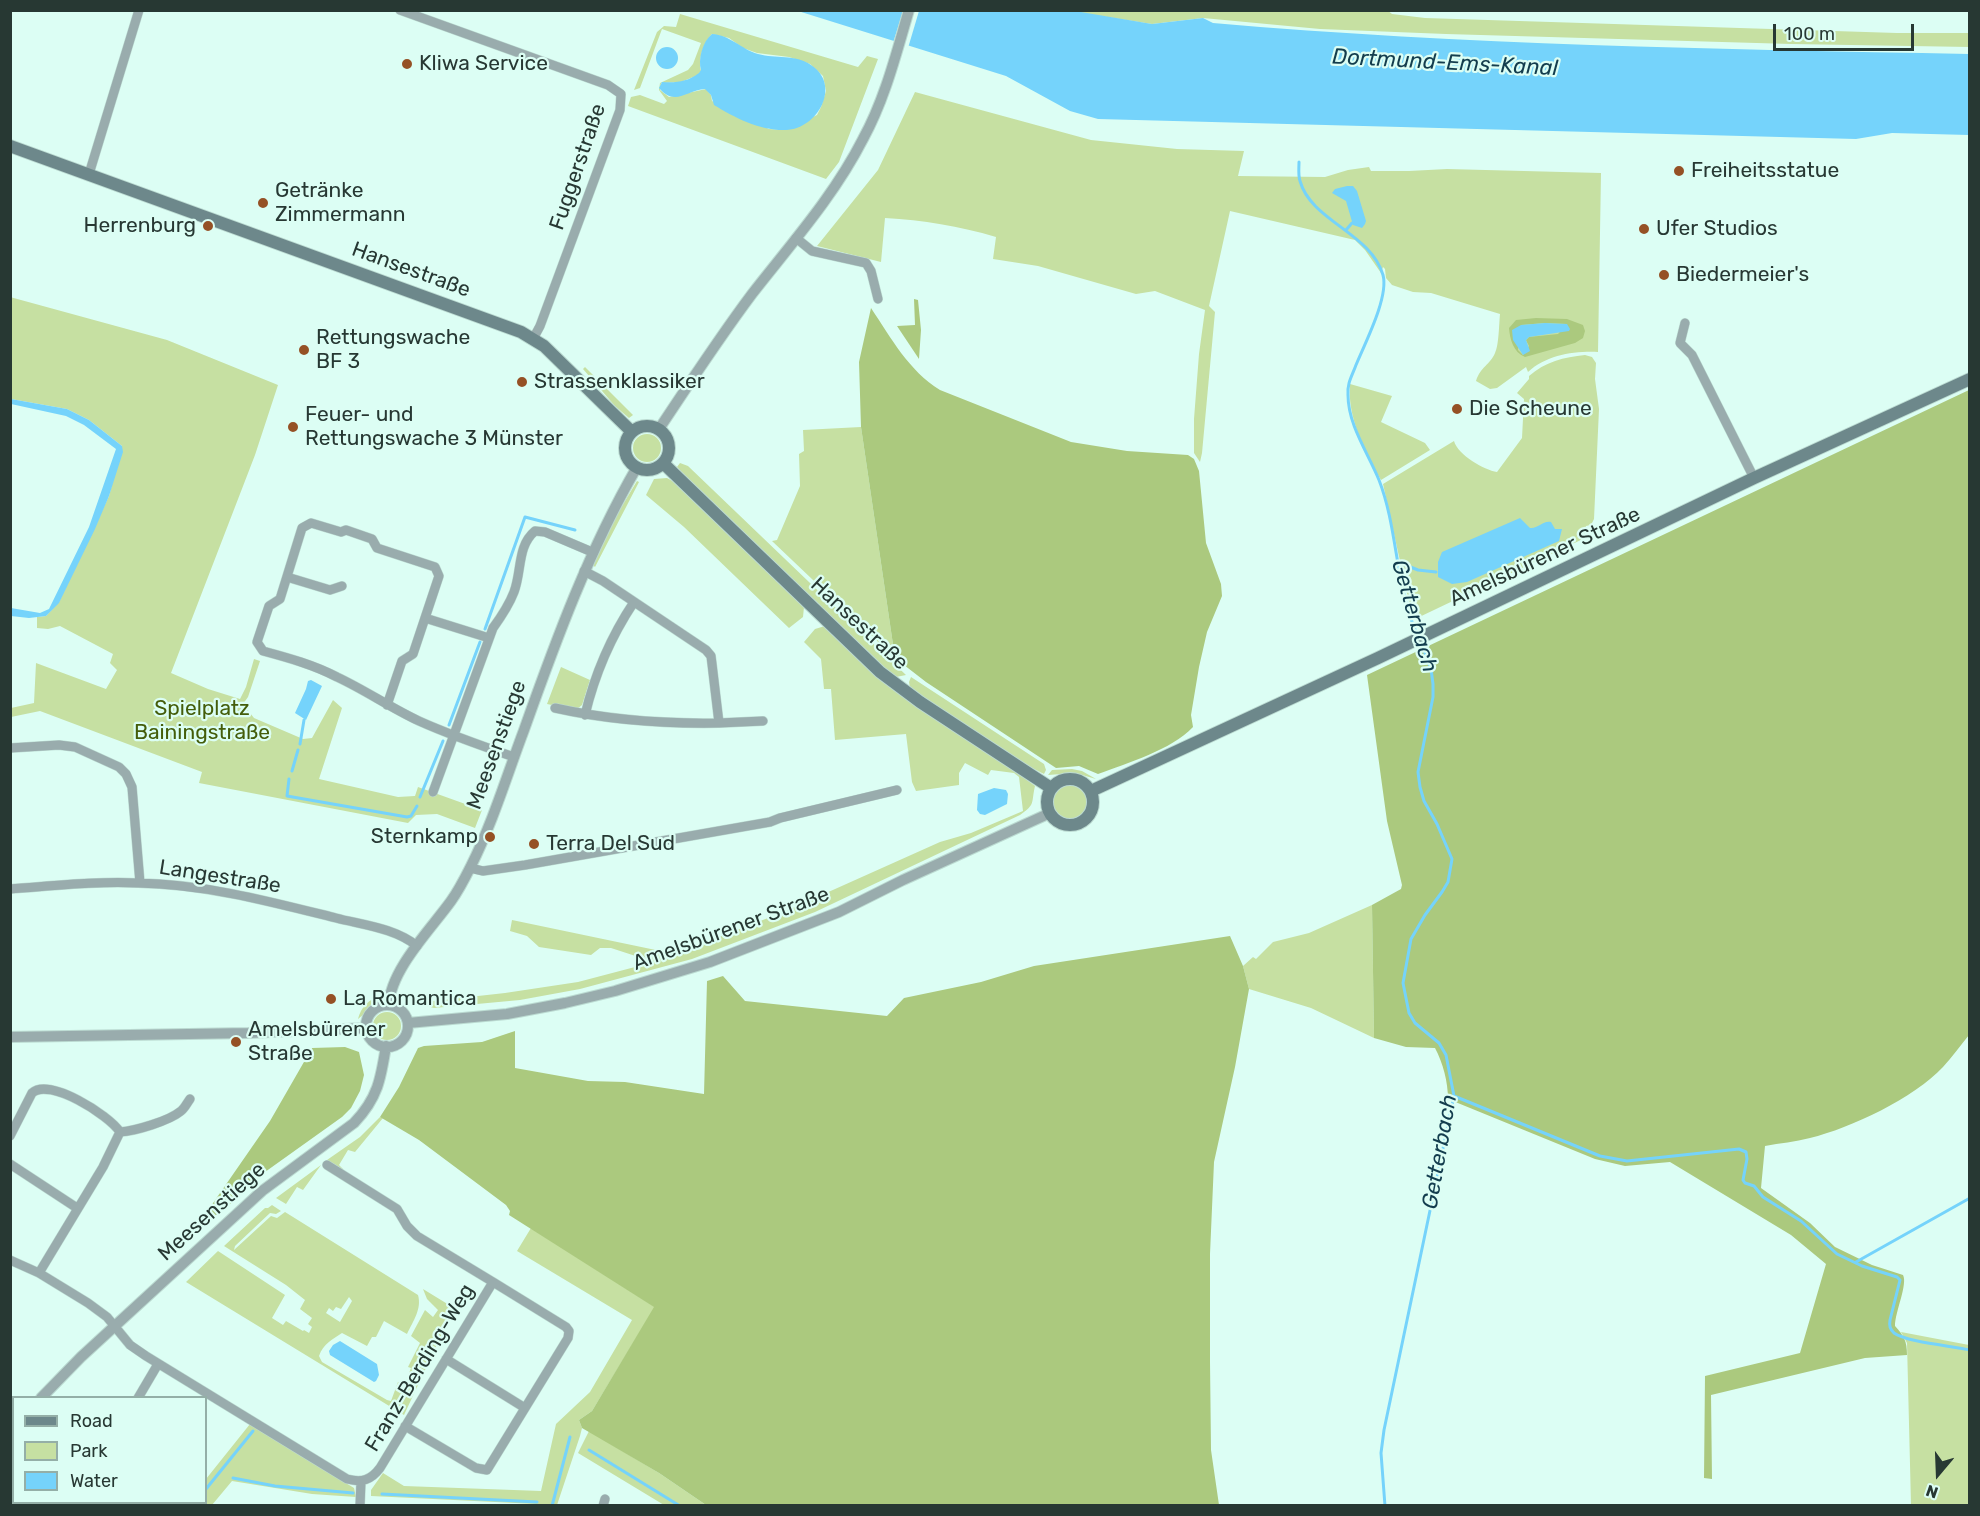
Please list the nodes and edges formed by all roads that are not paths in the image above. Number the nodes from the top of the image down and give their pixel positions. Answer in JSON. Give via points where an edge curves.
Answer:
{"nodes":[{"id":1,"x":139,"y":10,"type":"edge"},
{"id":2,"x":400,"y":10,"type":"edge"},
{"id":3,"x":909,"y":10,"type":"edge"},
{"id":4,"x":10,"y":146,"type":"edge"},
{"id":5,"x":89,"y":174,"type":"junction"},
{"id":6,"x":796,"y":238,"type":"junction"},
{"id":7,"x":878,"y":298,"type":"dead end"},
{"id":8,"x":1685,"y":323,"type":"dead end"},
{"id":9,"x":533,"y":339,"type":"junction"},
{"id":10,"x":1970,"y":379,"type":"edge"},
{"id":11,"x":659,"y":429,"type":"junction"},
{"id":12,"x":632,"y":432,"type":"junction"},
{"id":13,"x":663,"y":463,"type":"junction"},
{"id":14,"x":637,"y":466,"type":"junction"},
{"id":15,"x":1754,"y":478,"type":"junction"},
{"id":16,"x":592,"y":552,"type":"junction"},
{"id":17,"x":584,"y":571,"type":"junction"},
{"id":18,"x":287,"y":577,"type":"junction"},
{"id":19,"x":342,"y":586,"type":"dead end"},
{"id":20,"x":634,"y":602,"type":"junction"},
{"id":21,"x":425,"y":618,"type":"junction"},
{"id":22,"x":489,"y":638,"type":"junction"},
{"id":23,"x":387,"y":705,"type":"junction"},
{"id":24,"x":555,"y":708,"type":"dead end"},
{"id":25,"x":585,"y":715,"type":"junction"},
{"id":26,"x":763,"y":721,"type":"dead end"},
{"id":27,"x":718,"y":723,"type":"junction"},
{"id":28,"x":454,"y":736,"type":"junction"},
{"id":29,"x":10,"y":748,"type":"edge"},
{"id":30,"x":514,"y":757,"type":"junction"},
{"id":31,"x":1051,"y":788,"type":"junction"},
{"id":32,"x":897,"y":790,"type":"dead end"},
{"id":33,"x":1092,"y":791,"type":"junction"},
{"id":34,"x":433,"y":792,"type":"dead end"},
{"id":35,"x":1050,"y":813,"type":"junction"},
{"id":36,"x":470,"y":868,"type":"junction"},
{"id":37,"x":140,"y":883,"type":"junction"},
{"id":38,"x":10,"y":889,"type":"edge"},
{"id":39,"x":417,"y":946,"type":"junction"},
{"id":40,"x":388,"y":1005,"type":"junction"},
{"id":41,"x":408,"y":1023,"type":"junction"},
{"id":42,"x":367,"y":1028,"type":"junction"},
{"id":43,"x":10,"y":1037,"type":"edge"},
{"id":44,"x":386,"y":1046,"type":"junction"},
{"id":45,"x":190,"y":1099,"type":"dead end"},
{"id":46,"x":120,"y":1132,"type":"junction"},
{"id":47,"x":10,"y":1136,"type":"edge"},
{"id":48,"x":10,"y":1164,"type":"edge"},
{"id":49,"x":327,"y":1165,"type":"dead end"},
{"id":50,"x":77,"y":1208,"type":"junction"},
{"id":51,"x":10,"y":1260,"type":"edge"},
{"id":52,"x":39,"y":1273,"type":"junction"},
{"id":53,"x":493,"y":1282,"type":"junction"},
{"id":54,"x":115,"y":1327,"type":"junction"},
{"id":55,"x":446,"y":1359,"type":"junction"},
{"id":56,"x":159,"y":1364,"type":"junction"},
{"id":57,"x":199,"y":1388,"type":"junction"},
{"id":58,"x":43,"y":1396,"type":"edge"},
{"id":59,"x":139,"y":1396,"type":"edge"},
{"id":60,"x":195,"y":1396,"type":"edge"},
{"id":61,"x":525,"y":1408,"type":"junction"},
{"id":62,"x":405,"y":1426,"type":"junction"},
{"id":63,"x":361,"y":1481,"type":"junction"},
{"id":64,"x":360,"y":1506,"type":"edge"}],
"edges":[{"from":1,"to":5,"type":"street"},
{"from":2,"to":9,"type":"street","name":"Fuggerstraße","via":[[608,85],[621,94],[620,110]]},
{"from":3,"to":6,"type":"street","via":[[865,137],[847,170]]},
{"from":4,"to":5,"type":"main road","name":"Hansestraße"},
{"from":5,"to":9,"type":"main road","name":"Hansestraße"},
{"from":6,"to":7,"type":"street","via":[[812,250],[866,263]]},
{"from":6,"to":11,"type":"street"},
{"from":8,"to":15,"type":"street","via":[[1680,343],[1692,355]]},
{"from":9,"to":12,"type":"main road","name":"Hansestraße"},
{"from":10,"to":15,"type":"main road","name":"Amelsbürener Straße"},
{"from":11,"to":12,"type":"main road","via":[[647,426]]},
{"from":11,"to":13,"type":"main road","via":[[669,442],[669,453]]},
{"from":12,"to":14,"type":"main road","via":[[626,450]]},
{"from":13,"to":14,"type":"main road","via":[[652,469]]},
{"from":13,"to":31,"type":"main road","name":"Hansestraße","via":[[880,672]]},
{"from":14,"to":16,"type":"street","name":"Meesenstiege"},
{"from":15,"to":33,"type":"main road","name":"Amelsbürener Straße"},
{"from":16,"to":17,"type":"street","name":"Meesenstiege"},
{"from":16,"to":22,"type":"street","name":"Meesenstiege","via":[[535,531],[527,538],[514,591]]},
{"from":17,"to":20,"type":"street"},
{"from":17,"to":30,"type":"street","name":"Meesenstiege"},
{"from":18,"to":19,"type":"street","via":[[330,590]]},
{"from":18,"to":21,"type":"street","via":[[302,528],[311,523],[346,530],[372,538],[377,548],[435,567],[439,576]]},
{"from":18,"to":23,"type":"street","via":[[280,599],[269,606],[257,642],[263,651],[313,666]]},
{"from":20,"to":25,"type":"street","via":[[603,655]]},
{"from":20,"to":27,"type":"street","via":[[711,656]]},
{"from":21,"to":22,"type":"street"},
{"from":21,"to":23,"type":"street","via":[[412,654],[402,661]]},
{"from":22,"to":28,"type":"street","name":"Meesenstiege"},
{"from":23,"to":28,"type":"street"},
{"from":24,"to":25,"type":"street"},
{"from":25,"to":27,"type":"street","via":[[647,722]]},
{"from":26,"to":27,"type":"street"},
{"from":28,"to":30,"type":"street"},
{"from":28,"to":34,"type":"street","name":"Meesenstiege"},
{"from":29,"to":37,"type":"street","via":[[67,745],[110,762],[126,774],[132,787]]},
{"from":30,"to":36,"type":"street","name":"Meesenstiege"},
{"from":31,"to":33,"type":"main road","via":[[1073,778]]},
{"from":31,"to":35,"type":"main road","via":[[1047,800]]},
{"from":32,"to":36,"type":"street","via":[[770,822],[525,865],[483,871]]},
{"from":33,"to":35,"type":"main road","via":[[1093,809],[1076,825],[1064,824]]},
{"from":35,"to":41,"type":"street","name":"Amelsbürener Straße","via":[[839,912],[710,962],[565,1003],[507,1014]]},
{"from":36,"to":39,"type":"street","name":"Meesenstiege"},
{"from":37,"to":38,"type":"street","name":"Langestraße"},
{"from":37,"to":39,"type":"street","name":"Langestraße","via":[[218,892],[290,907],[398,934]]},
{"from":39,"to":40,"type":"street","name":"Meesenstiege","via":[[391,986]]},
{"from":40,"to":41,"type":"street","via":[[402,1011]]},
{"from":40,"to":42,"type":"street","via":[[370,1014]]},
{"from":41,"to":44,"type":"street","via":[[405,1037]]},
{"from":42,"to":43,"type":"street"},
{"from":42,"to":44,"type":"street","via":[[374,1041]]},
{"from":44,"to":54,"type":"street","name":"Meesenstiege","via":[[378,1089],[354,1123],[262,1191]]},
{"from":45,"to":46,"type":"street","via":[[173,1116]]},
{"from":46,"to":47,"type":"street","via":[[110,1121],[71,1097],[37,1088]]},
{"from":46,"to":50,"type":"street"},
{"from":48,"to":50,"type":"street"},
{"from":49,"to":53,"type":"street","name":"Franz-Berding-Weg","via":[[397,1209],[417,1236]]},
{"from":50,"to":52,"type":"street"},
{"from":51,"to":52,"type":"street"},
{"from":52,"to":54,"type":"street","via":[[88,1303]]},
{"from":53,"to":55,"type":"street","name":"Franz-Berding-Weg"},
{"from":53,"to":61,"type":"street","via":[[569,1331]]},
{"from":54,"to":56,"type":"street","via":[[130,1345]]},
{"from":54,"to":58,"type":"street","name":"Meesenstiege"},
{"from":55,"to":61,"type":"street"},
{"from":55,"to":62,"type":"street","name":"Franz-Berding-Weg"},
{"from":56,"to":57,"type":"street"},
{"from":56,"to":59,"type":"street"},
{"from":57,"to":60,"type":"street"},
{"from":57,"to":63,"type":"street","via":[[342,1476]]},
{"from":61,"to":62,"type":"street","via":[[484,1471]]},
{"from":62,"to":63,"type":"street","name":"Franz-Berding-Weg","via":[[380,1468]]},
{"from":63,"to":64,"type":"street"}]}
